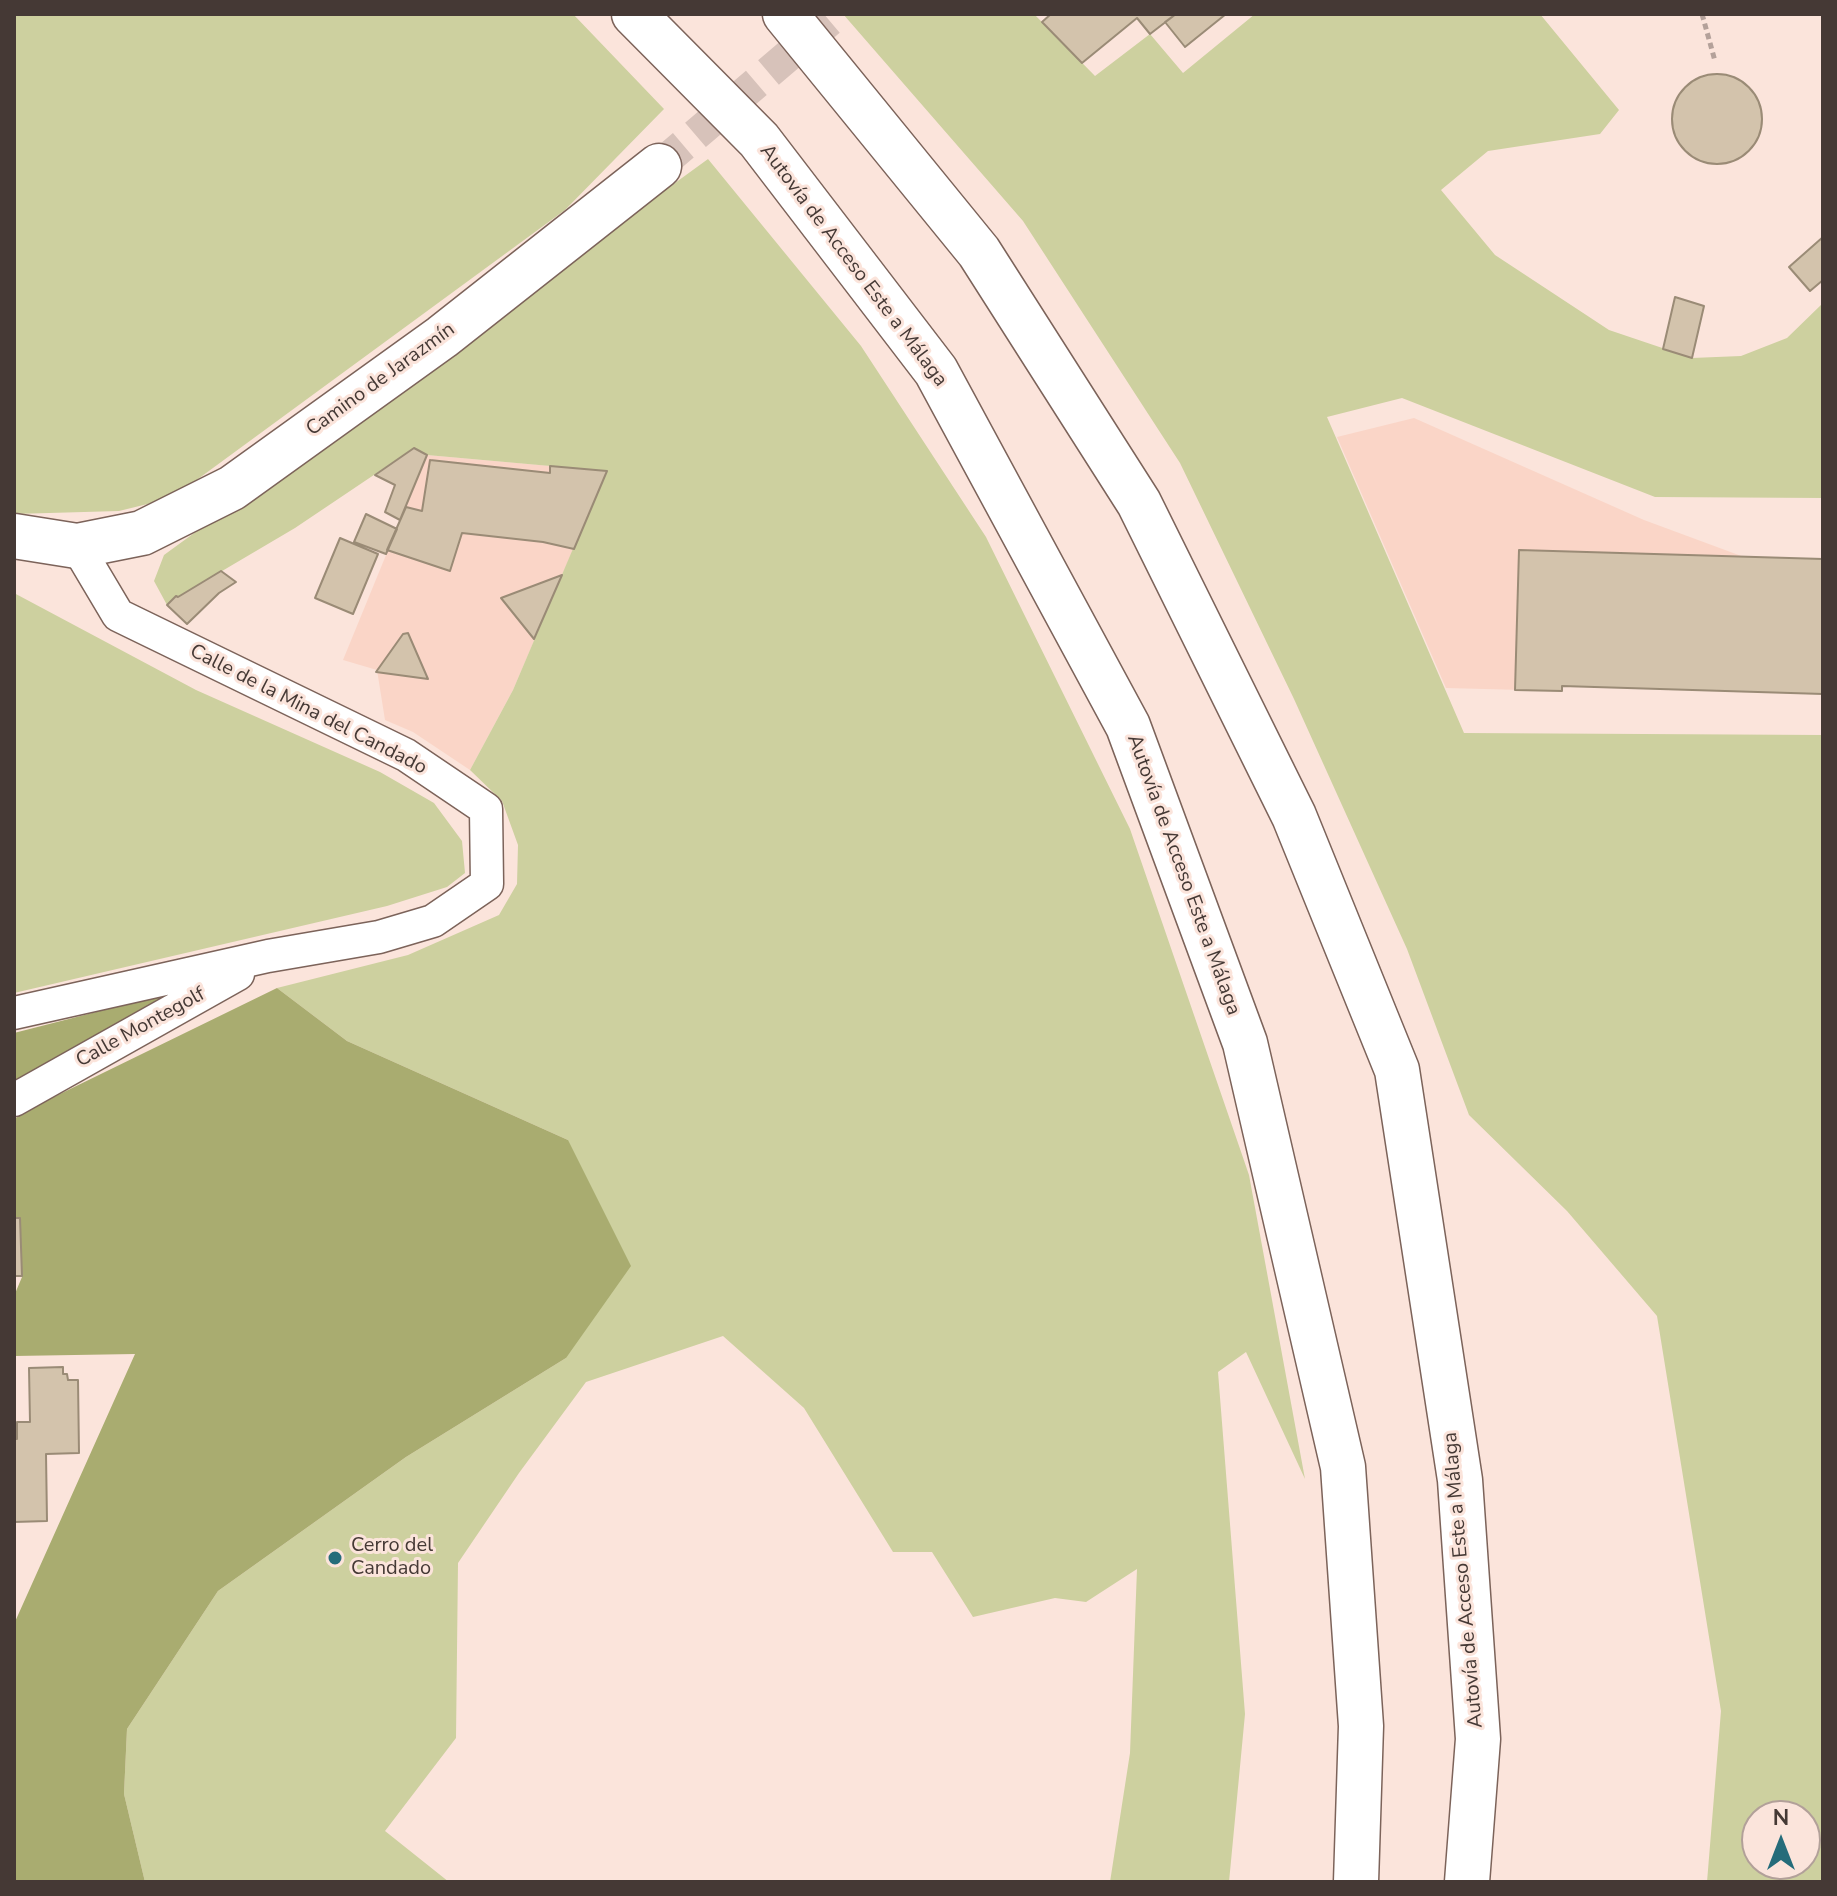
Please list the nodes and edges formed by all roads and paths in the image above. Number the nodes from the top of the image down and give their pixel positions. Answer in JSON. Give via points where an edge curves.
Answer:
{"nodes":[{"id":1,"x":634,"y":14,"type":"edge"},
{"id":2,"x":785,"y":14,"type":"edge"},
{"id":3,"x":1702,"y":14,"type":"edge"},
{"id":4,"x":1715,"y":61,"type":"dead end"},
{"id":5,"x":659,"y":166,"type":"tunnel mouth"},
{"id":6,"x":14,"y":536,"type":"edge"},
{"id":7,"x":77,"y":546,"type":"junction"},
{"id":8,"x":268,"y":956,"type":"junction"},
{"id":9,"x":14,"y":1013,"type":"edge"},
{"id":10,"x":14,"y":1100,"type":"edge"},
{"id":11,"x":1356,"y":1882,"type":"edge"},
{"id":12,"x":1467,"y":1882,"type":"edge"}],
"edges":[{"from":1,"to":11,"type":"main road","name":"Autovía de Acceso Este a Málaga","via":[[759,140],[936,371],[1128,726],[1245,1043],[1343,1467],[1361,1726]]},
{"from":2,"to":12,"type":"main road","name":"Autovía de Acceso Este a Málaga","via":[[979,252],[1139,503],[1294,816],[1397,1070],[1460,1480],[1478,1739]]},
{"from":3,"to":4,"type":"path"},
{"from":5,"to":7,"type":"main road","name":"Camino de Jarazmín","via":[[442,337],[232,488],[142,533]]},
{"from":6,"to":7,"type":"main road"},
{"from":7,"to":8,"type":"street","name":"Calle de la Mina del Candado","via":[[118,615],[406,755],[486,809],[487,884],[433,921],[379,937]]},
{"from":8,"to":9,"type":"street","name":"Calle de la Mina del Candado"},
{"from":8,"to":10,"type":"street","name":"Calle Montegolf"}]}
